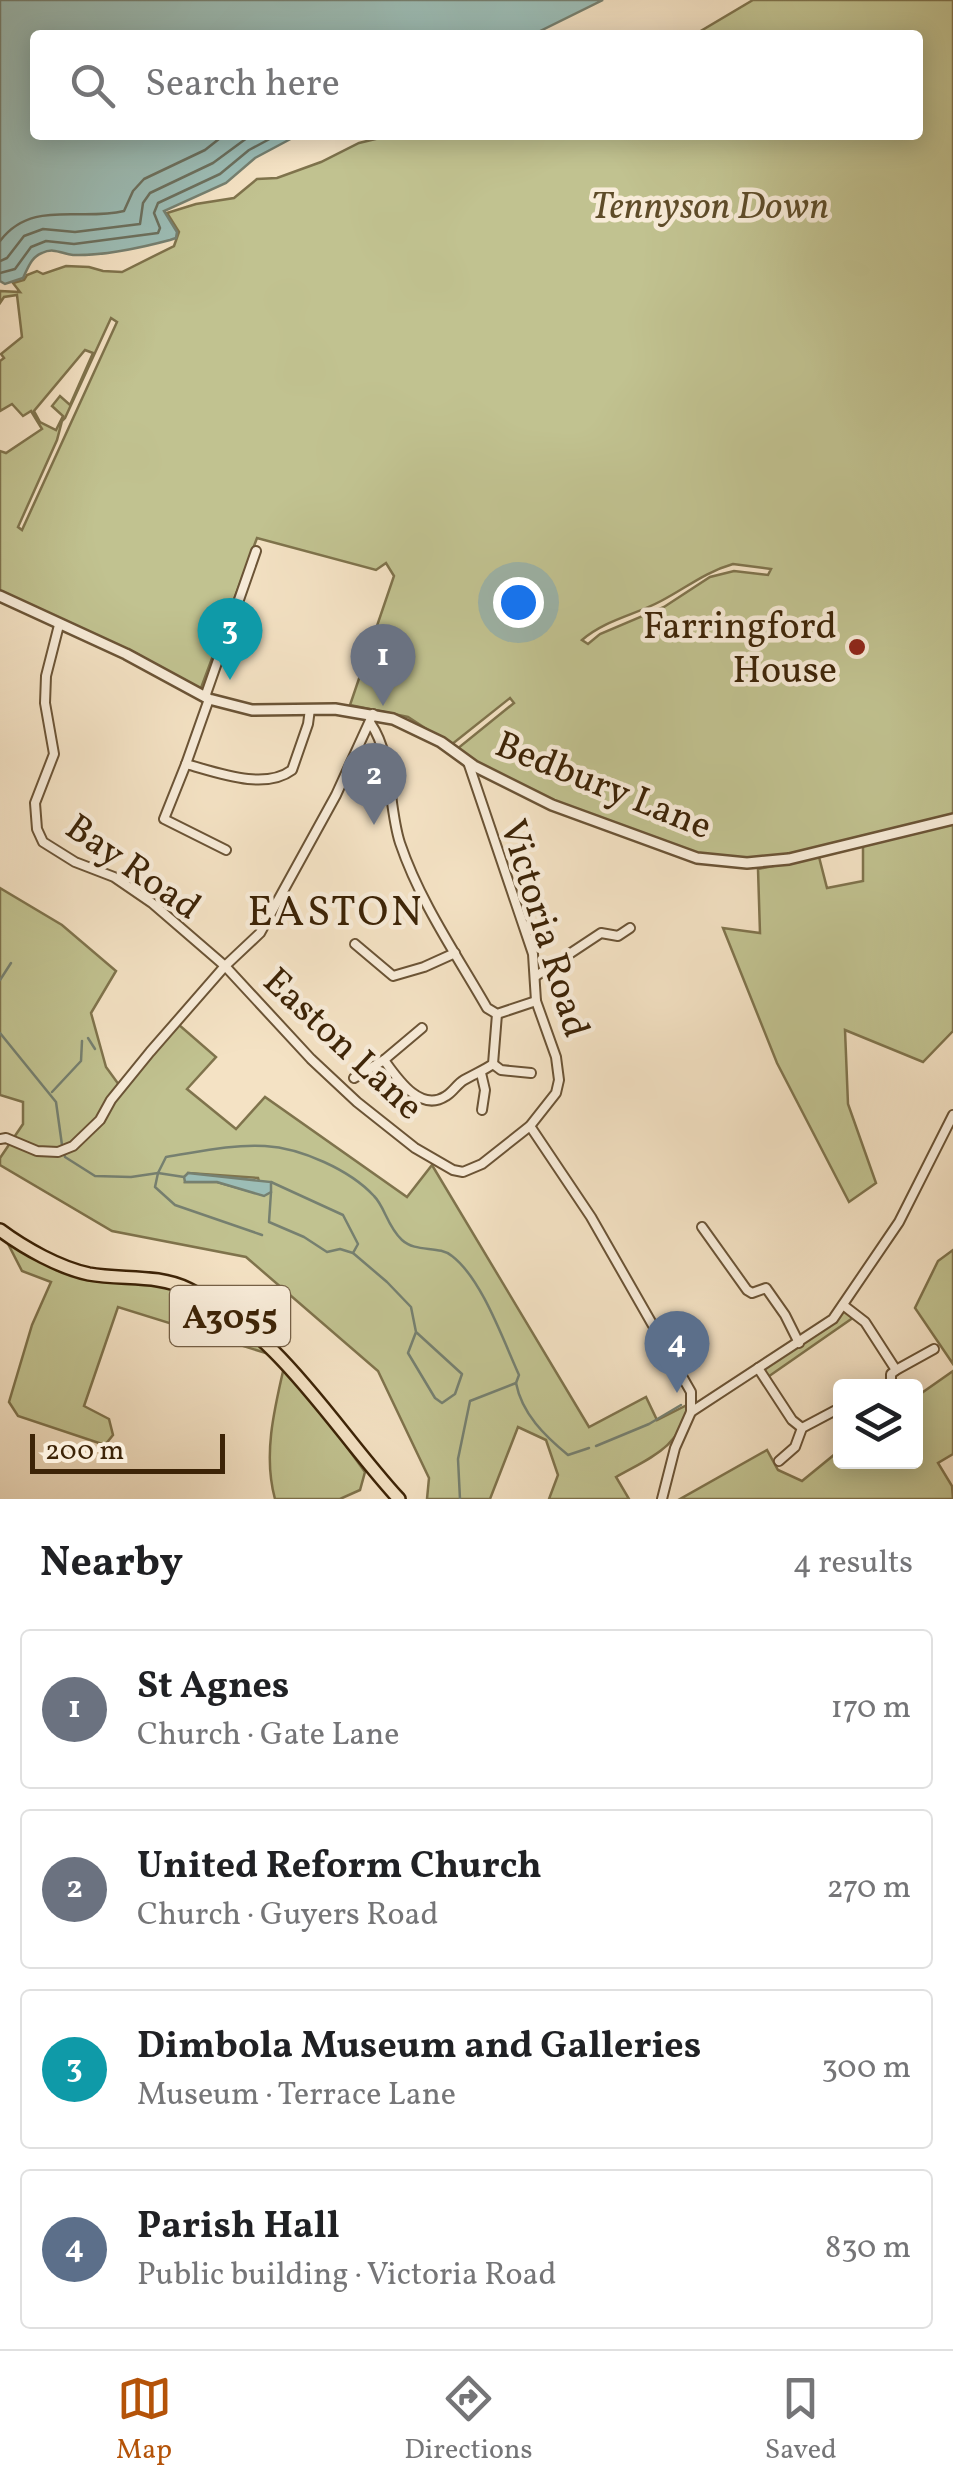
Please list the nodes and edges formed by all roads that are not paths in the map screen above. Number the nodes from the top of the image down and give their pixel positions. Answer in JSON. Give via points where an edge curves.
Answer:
{"nodes":[{"id":1,"x":256,"y":551,"type":"dead end"},
{"id":2,"x":0,"y":596,"type":"edge"},
{"id":3,"x":59,"y":624,"type":"junction"},
{"id":4,"x":207,"y":698,"type":"junction"},
{"id":5,"x":310,"y":708,"type":"junction"},
{"id":6,"x":372,"y":719,"type":"junction"},
{"id":7,"x":468,"y":762,"type":"junction"},
{"id":8,"x":186,"y":764,"type":"junction"},
{"id":9,"x":953,"y":819,"type":"edge"},
{"id":10,"x":226,"y":850,"type":"dead end"},
{"id":11,"x":630,"y":928,"type":"dead end"},
{"id":12,"x":618,"y":936,"type":"junction"},
{"id":13,"x":355,"y":944,"type":"dead end"},
{"id":14,"x":622,"y":946,"type":"dead end"},
{"id":15,"x":455,"y":953,"type":"junction"},
{"id":16,"x":225,"y":966,"type":"junction"},
{"id":17,"x":536,"y":976,"type":"junction"},
{"id":18,"x":536,"y":1001,"type":"junction"},
{"id":19,"x":497,"y":1014,"type":"junction"},
{"id":20,"x":422,"y":1028,"type":"dead end"},
{"id":21,"x":384,"y":1060,"type":"junction"},
{"id":22,"x":492,"y":1064,"type":"junction"},
{"id":23,"x":531,"y":1072,"type":"dead end"},
{"id":24,"x":480,"y":1073,"type":"junction"},
{"id":25,"x":354,"y":1078,"type":"dead end"},
{"id":26,"x":482,"y":1110,"type":"dead end"},
{"id":27,"x":953,"y":1115,"type":"edge"},
{"id":28,"x":530,"y":1126,"type":"junction"},
{"id":29,"x":0,"y":1139,"type":"edge"},
{"id":30,"x":702,"y":1227,"type":"dead end"},
{"id":31,"x":0,"y":1230,"type":"edge"},
{"id":32,"x":843,"y":1305,"type":"junction"},
{"id":33,"x":800,"y":1343,"type":"junction"},
{"id":34,"x":934,"y":1349,"type":"dead end"},
{"id":35,"x":758,"y":1368,"type":"junction"},
{"id":36,"x":896,"y":1370,"type":"junction"},
{"id":37,"x":890,"y":1379,"type":"edge"},
{"id":38,"x":691,"y":1392,"type":"junction"},
{"id":39,"x":714,"y":1396,"type":"junction"},
{"id":40,"x":833,"y":1412,"type":"edge"},
{"id":41,"x":690,"y":1414,"type":"junction"},
{"id":42,"x":802,"y":1428,"type":"junction"},
{"id":43,"x":779,"y":1461,"type":"dead end"},
{"id":44,"x":399,"y":1499,"type":"edge"},
{"id":45,"x":662,"y":1499,"type":"edge"}],
"edges":[{"from":1,"to":4,"type":"street"},
{"from":2,"to":3,"type":"street","name":"Bedbury Lane"},
{"from":3,"to":4,"type":"street","name":"Bedbury Lane"},
{"from":3,"to":16,"type":"street","name":"Bay Road","via":[[46,676],[54,754],[34,804],[43,842],[139,894]]},
{"from":4,"to":5,"type":"street","name":"Bedbury Lane","via":[[252,710]]},
{"from":4,"to":8,"type":"street"},
{"from":5,"to":6,"type":"street","name":"Bedbury Lane"},
{"from":5,"to":8,"type":"street","via":[[286,775],[233,776]]},
{"from":6,"to":7,"type":"street","name":"Bedbury Lane","via":[[430,736]]},
{"from":6,"to":15,"type":"street","via":[[399,840]]},
{"from":6,"to":16,"type":"street","via":[[260,933]]},
{"from":7,"to":9,"type":"street","name":"Bedbury Lane","via":[[552,805],[718,862],[790,859]]},
{"from":7,"to":17,"type":"street","name":"Victoria Road"},
{"from":8,"to":10,"type":"street","via":[[164,819]]},
{"from":11,"to":12,"type":"street"},
{"from":12,"to":14,"type":"street"},
{"from":12,"to":17,"type":"street","via":[[601,933]]},
{"from":13,"to":15,"type":"street","via":[[393,976]]},
{"from":15,"to":19,"type":"street"},
{"from":16,"to":28,"type":"street","name":"Easton Lane","via":[[357,1102],[453,1170],[470,1171]]},
{"from":16,"to":29,"type":"street","via":[[100,1120],[70,1147],[36,1151]]},
{"from":17,"to":18,"type":"street","name":"Victoria Road"},
{"from":18,"to":19,"type":"street"},
{"from":18,"to":28,"type":"street","name":"Victoria Road","via":[[559,1080]]},
{"from":19,"to":22,"type":"street"},
{"from":20,"to":21,"type":"street"},
{"from":21,"to":24,"type":"street","via":[[412,1093],[434,1102]]},
{"from":21,"to":25,"type":"street"},
{"from":22,"to":23,"type":"street"},
{"from":22,"to":24,"type":"street"},
{"from":24,"to":26,"type":"street"},
{"from":27,"to":32,"type":"street","via":[[900,1222]]},
{"from":28,"to":38,"type":"street","via":[[591,1217]]},
{"from":30,"to":33,"type":"street","via":[[747,1290],[766,1288]]},
{"from":31,"to":44,"type":"main road","number":"A3055","via":[[87,1274],[187,1288],[254,1330]]},
{"from":32,"to":33,"type":"street"},
{"from":32,"to":36,"type":"street","via":[[865,1322]]},
{"from":33,"to":35,"type":"street"},
{"from":34,"to":36,"type":"street"},
{"from":35,"to":39,"type":"street"},
{"from":35,"to":42,"type":"street"},
{"from":36,"to":37,"type":"street"},
{"from":38,"to":39,"type":"street"},
{"from":38,"to":41,"type":"street"},
{"from":39,"to":41,"type":"street"},
{"from":40,"to":42,"type":"street"},
{"from":41,"to":45,"type":"street"},
{"from":42,"to":43,"type":"street","via":[[795,1447]]}]}
